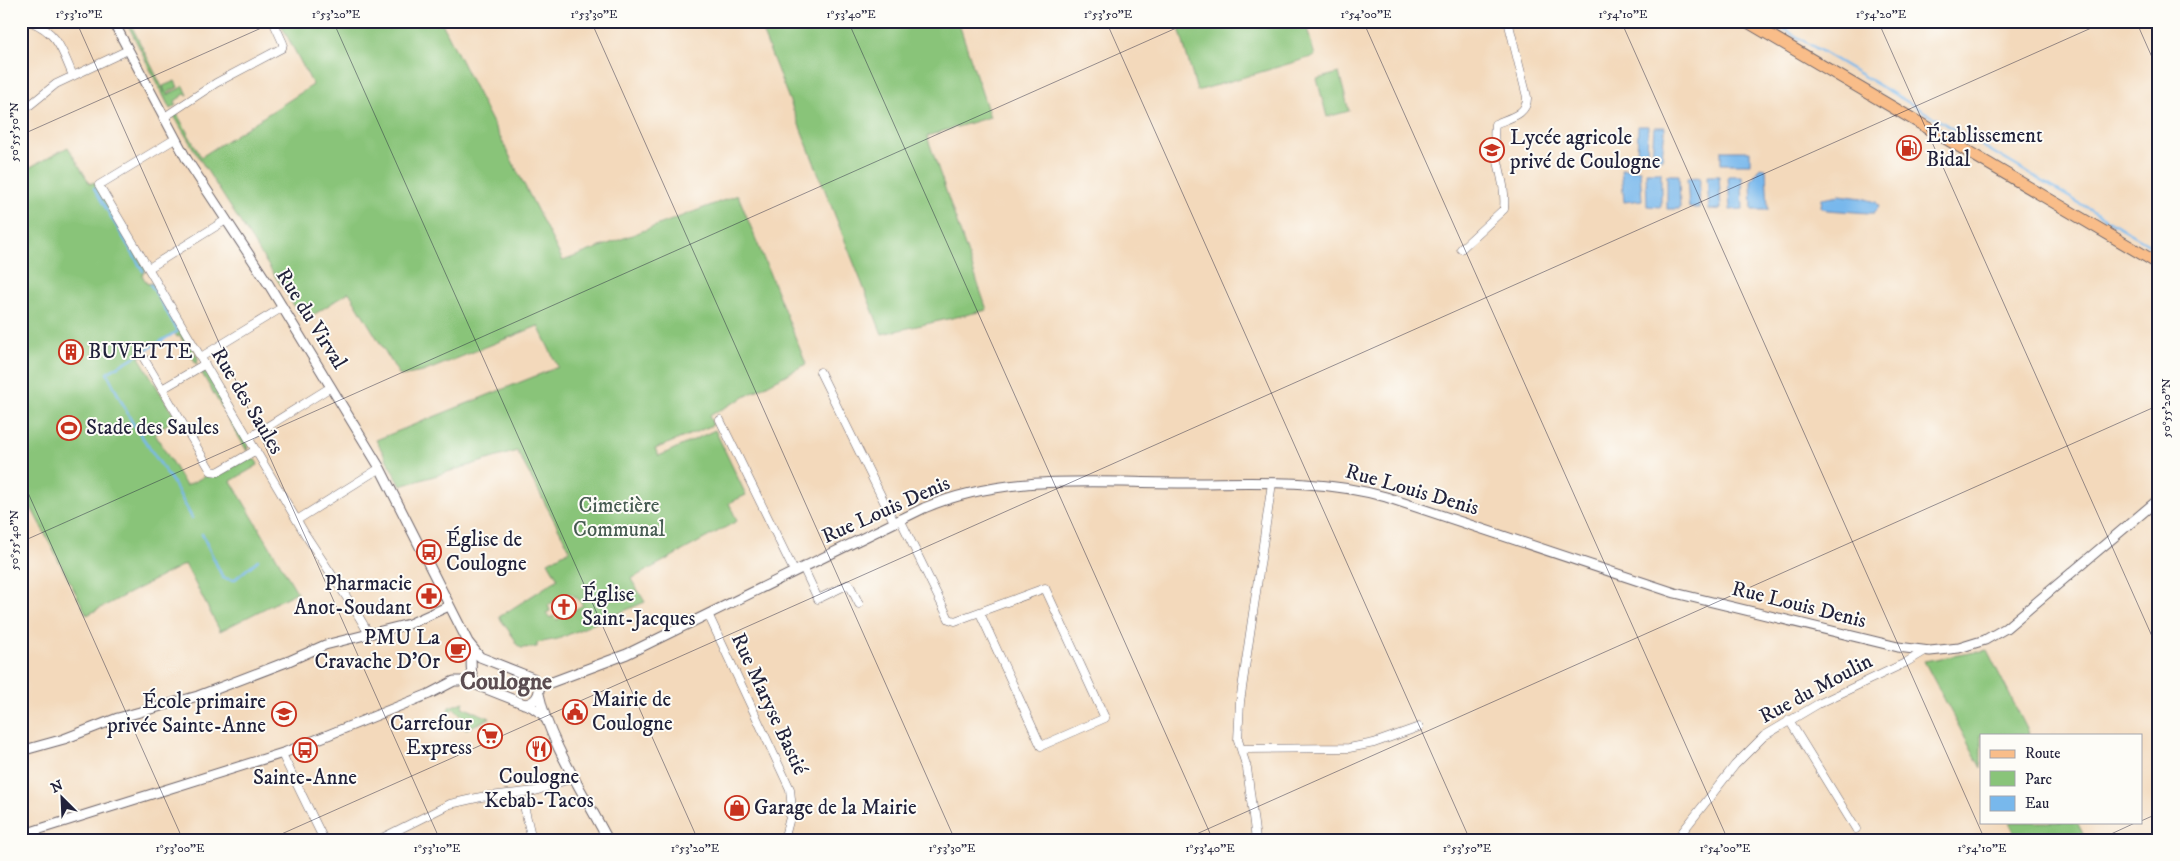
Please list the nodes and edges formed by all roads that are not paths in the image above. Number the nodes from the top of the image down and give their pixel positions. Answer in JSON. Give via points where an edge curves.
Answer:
{"nodes":[{"id":1,"x":29,"y":21,"type":"edge"},
{"id":2,"x":114,"y":21,"type":"edge"},
{"id":3,"x":273,"y":21,"type":"edge"},
{"id":4,"x":1508,"y":21,"type":"edge"},
{"id":5,"x":1746,"y":21,"type":"edge"},
{"id":6,"x":128,"y":50,"type":"junction"},
{"id":7,"x":73,"y":76,"type":"junction"},
{"id":8,"x":21,"y":108,"type":"edge"},
{"id":9,"x":163,"y":118,"type":"junction"},
{"id":10,"x":175,"y":139,"type":"junction"},
{"id":11,"x":226,"y":220,"type":"junction"},
{"id":12,"x":1461,"y":249,"type":"dead end"},
{"id":13,"x":2159,"y":264,"type":"edge"},
{"id":14,"x":149,"y":268,"type":"junction"},
{"id":15,"x":283,"y":307,"type":"junction"},
{"id":16,"x":143,"y":357,"type":"dead end"},
{"id":17,"x":203,"y":360,"type":"junction"},
{"id":18,"x":820,"y":372,"type":"dead end"},
{"id":19,"x":332,"y":387,"type":"junction"},
{"id":20,"x":162,"y":389,"type":"junction"},
{"id":21,"x":720,"y":420,"type":"dead end"},
{"id":22,"x":249,"y":438,"type":"junction"},
{"id":23,"x":256,"y":450,"type":"junction"},
{"id":24,"x":380,"y":468,"type":"junction"},
{"id":25,"x":1272,"y":483,"type":"junction"},
{"id":26,"x":2159,"y":498,"type":"edge"},
{"id":27,"x":297,"y":520,"type":"junction"},
{"id":28,"x":897,"y":521,"type":"junction"},
{"id":29,"x":803,"y":567,"type":"junction"},
{"id":30,"x":794,"y":572,"type":"junction"},
{"id":31,"x":859,"y":604,"type":"dead end"},
{"id":32,"x":449,"y":606,"type":"junction"},
{"id":33,"x":980,"y":613,"type":"junction"},
{"id":34,"x":708,"y":614,"type":"junction"},
{"id":35,"x":369,"y":634,"type":"junction"},
{"id":36,"x":468,"y":642,"type":"junction"},
{"id":37,"x":1925,"y":651,"type":"junction"},
{"id":38,"x":487,"y":660,"type":"junction"},
{"id":39,"x":472,"y":671,"type":"junction"},
{"id":40,"x":477,"y":685,"type":"junction"},
{"id":41,"x":539,"y":690,"type":"junction"},
{"id":42,"x":524,"y":704,"type":"junction"},
{"id":43,"x":1789,"y":720,"type":"junction"},
{"id":44,"x":547,"y":721,"type":"junction"},
{"id":45,"x":1419,"y":726,"type":"dead end"},
{"id":46,"x":1241,"y":749,"type":"junction"},
{"id":47,"x":21,"y":751,"type":"edge"},
{"id":48,"x":282,"y":754,"type":"junction"},
{"id":49,"x":575,"y":777,"type":"junction"},
{"id":50,"x":521,"y":794,"type":"junction"},
{"id":51,"x":1856,"y":829,"type":"dead end"},
{"id":52,"x":21,"y":835,"type":"edge"},
{"id":53,"x":324,"y":840,"type":"edge"},
{"id":54,"x":378,"y":840,"type":"edge"},
{"id":55,"x":532,"y":840,"type":"edge"},
{"id":56,"x":608,"y":840,"type":"edge"},
{"id":57,"x":784,"y":840,"type":"edge"},
{"id":58,"x":1256,"y":840,"type":"edge"},
{"id":59,"x":1676,"y":840,"type":"edge"}],
"edges":[{"from":1,"to":7,"type":"street","via":[[54,36]]},
{"from":2,"to":6,"type":"street","name":"Rue du Virval"},
{"from":3,"to":9,"type":"street","via":[[284,43],[282,48],[216,82]]},
{"from":4,"to":12,"type":"street","via":[[1528,97],[1527,104],[1518,114],[1495,124],[1493,139],[1503,179],[1504,209]]},
{"from":5,"to":13,"type":"main road"},
{"from":6,"to":7,"type":"street"},
{"from":6,"to":9,"type":"street","name":"Rue du Virval"},
{"from":7,"to":8,"type":"street"},
{"from":9,"to":10,"type":"street","name":"Rue du Virval"},
{"from":10,"to":11,"type":"street","name":"Rue du Virval"},
{"from":10,"to":14,"type":"street","name":"Rue des Saules","via":[[99,184]]},
{"from":11,"to":14,"type":"street"},
{"from":11,"to":15,"type":"street","name":"Rue du Virval"},
{"from":14,"to":17,"type":"street","name":"Rue des Saules"},
{"from":15,"to":17,"type":"street"},
{"from":15,"to":19,"type":"street","name":"Rue du Virval"},
{"from":16,"to":20,"type":"street"},
{"from":17,"to":20,"type":"street"},
{"from":17,"to":22,"type":"street","name":"Rue des Saules"},
{"from":18,"to":28,"type":"street"},
{"from":19,"to":22,"type":"street"},
{"from":19,"to":24,"type":"street","name":"Rue du Virval"},
{"from":20,"to":23,"type":"street","via":[[212,472],[218,472]]},
{"from":21,"to":30,"type":"street"},
{"from":22,"to":23,"type":"street","name":"Rue des Saules"},
{"from":23,"to":27,"type":"street","name":"Rue des Saules"},
{"from":24,"to":27,"type":"street"},
{"from":24,"to":32,"type":"street","name":"Rue du Virval"},
{"from":25,"to":28,"type":"street","name":"Rue Louis Denis","via":[[1021,483],[962,494]]},
{"from":25,"to":37,"type":"street","name":"Rue Louis Denis","via":[[1329,485],[1369,492],[1674,592]]},
{"from":25,"to":46,"type":"street","via":[[1240,702],[1238,735]]},
{"from":26,"to":37,"type":"street","name":"Rue Louis Denis","via":[[2006,628],[1968,646]]},
{"from":27,"to":35,"type":"street","name":"Rue des Saules"},
{"from":28,"to":29,"type":"street","name":"Rue Louis Denis"},
{"from":28,"to":33,"type":"street","via":[[949,619],[955,621]]},
{"from":29,"to":30,"type":"street","name":"Rue Louis Denis"},
{"from":29,"to":31,"type":"street","via":[[818,599],[850,584]]},
{"from":30,"to":34,"type":"street","name":"Rue Louis Denis"},
{"from":32,"to":35,"type":"street","via":[[409,624]]},
{"from":32,"to":36,"type":"street","name":"Rue du Virval"},
{"from":33,"to":33,"type":"street","via":[[1045,588],[1105,718],[1041,746]]},
{"from":34,"to":41,"type":"street","name":"Rue Louis Denis","via":[[627,654]]},
{"from":34,"to":57,"type":"street","name":"Rue Maryse Bastié","via":[[790,790],[792,810]]},
{"from":35,"to":47,"type":"street","via":[[324,645],[198,696],[118,718]]},
{"from":36,"to":38,"type":"street","name":"Rue du Virval","via":[[476,654]]},
{"from":36,"to":39,"type":"street","name":"Rue du Virval"},
{"from":37,"to":43,"type":"street","name":"Rue du Moulin"},
{"from":38,"to":39,"type":"street","via":[[478,663]]},
{"from":38,"to":41,"type":"street","via":[[533,678]]},
{"from":39,"to":40,"type":"street","name":"Rue du Virval"},
{"from":40,"to":42,"type":"street"},
{"from":40,"to":48,"type":"street","via":[[463,680],[450,682],[430,694]]},
{"from":41,"to":42,"type":"street","name":"Rue Louis Denis","via":[[534,702]]},
{"from":41,"to":44,"type":"street"},
{"from":42,"to":44,"type":"street","via":[[538,711]]},
{"from":43,"to":51,"type":"street"},
{"from":43,"to":59,"type":"street","name":"Rue du Moulin","via":[[1764,736],[1744,755]]},
{"from":44,"to":49,"type":"street"},
{"from":45,"to":46,"type":"street","via":[[1374,743],[1349,748]]},
{"from":46,"to":58,"type":"street","via":[[1247,768]]},
{"from":48,"to":52,"type":"street"},
{"from":48,"to":53,"type":"street"},
{"from":49,"to":50,"type":"street"},
{"from":49,"to":56,"type":"street"},
{"from":50,"to":54,"type":"street","via":[[486,796],[450,804]]},
{"from":50,"to":55,"type":"street"}]}
